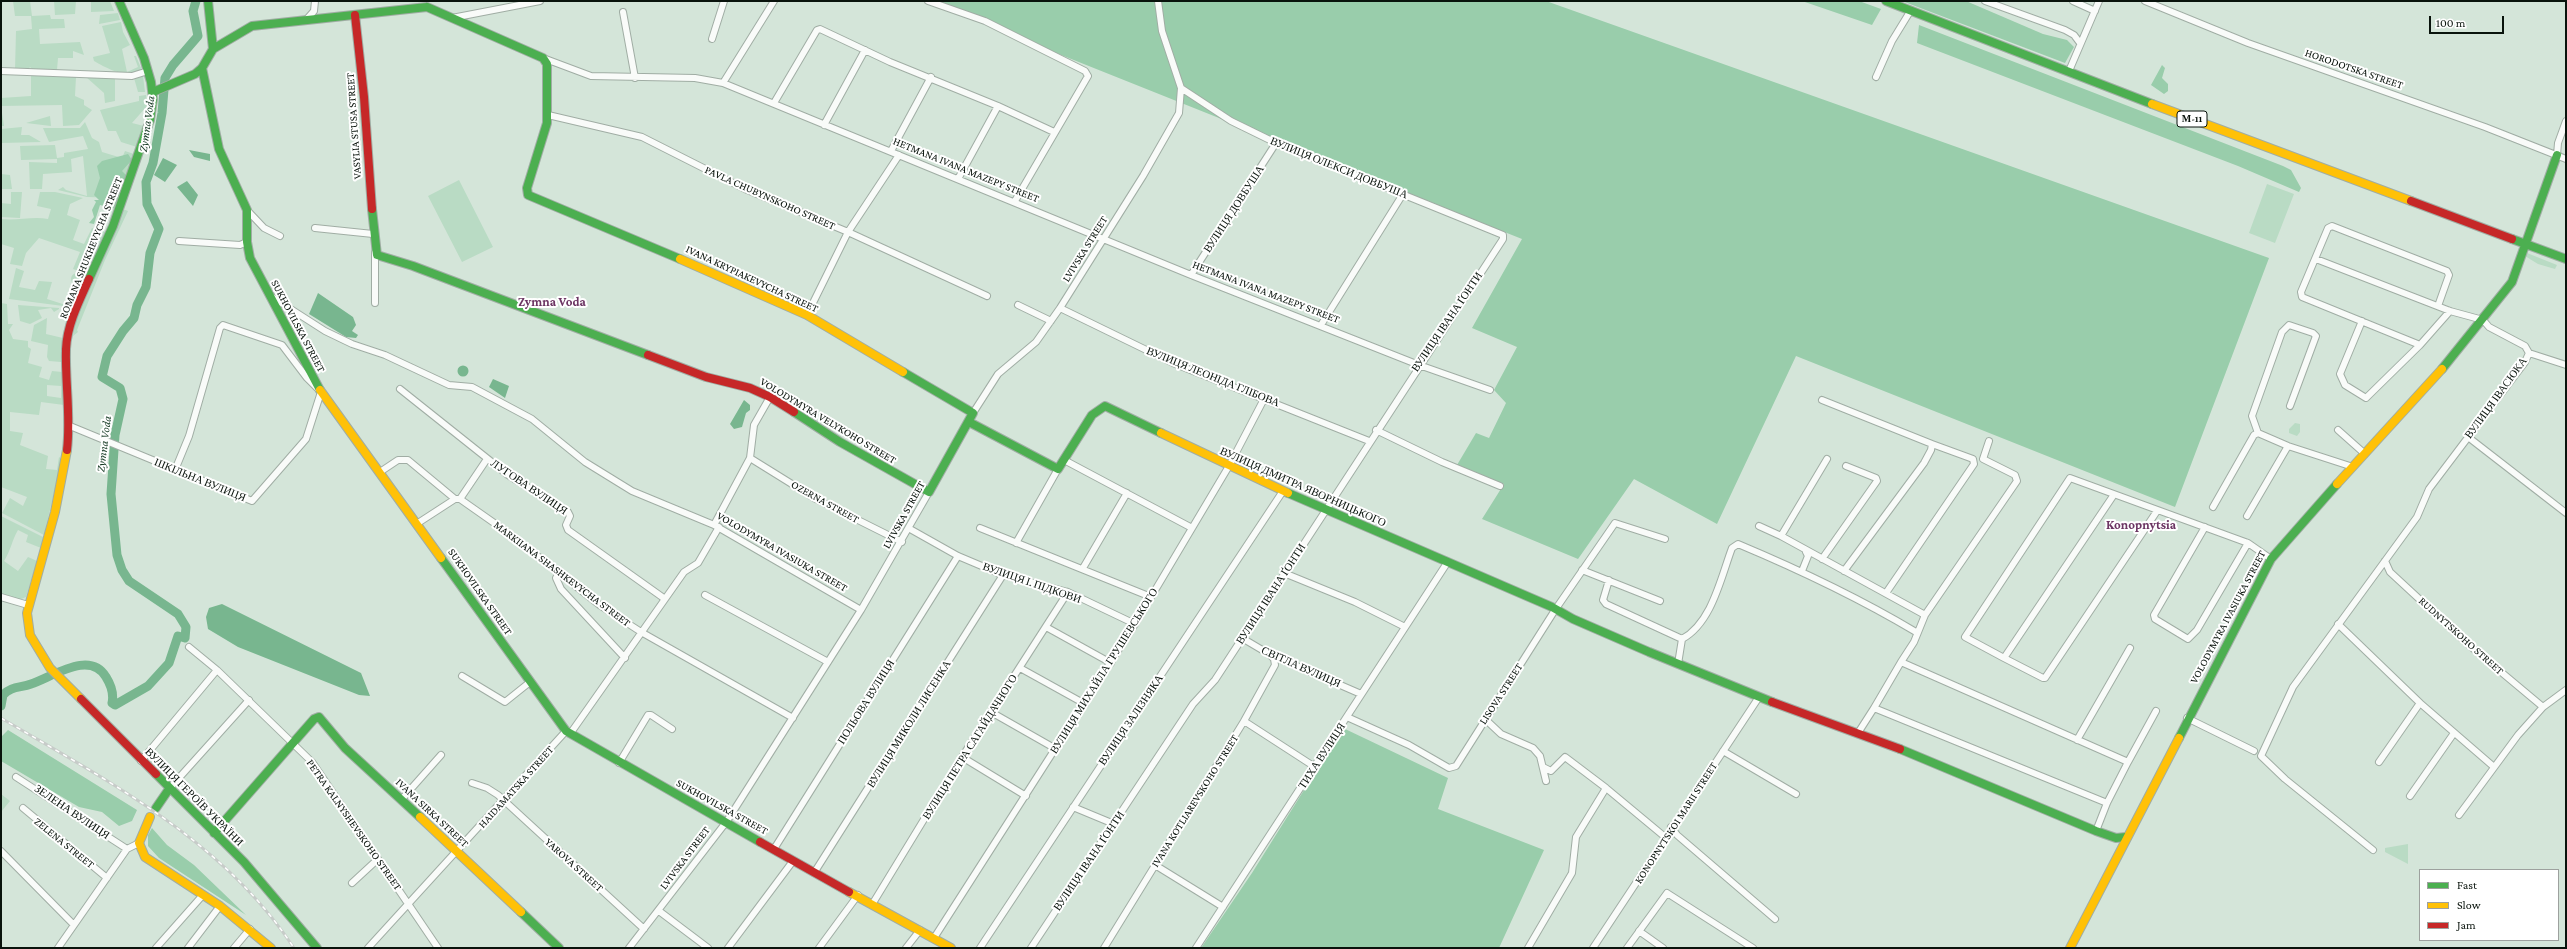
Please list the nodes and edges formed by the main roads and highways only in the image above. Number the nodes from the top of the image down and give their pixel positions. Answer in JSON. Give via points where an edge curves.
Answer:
{"nodes":[{"id":1,"x":119,"y":1,"type":"edge"},
{"id":2,"x":208,"y":1,"type":"edge"},
{"id":3,"x":1886,"y":1,"type":"edge"},
{"id":4,"x":426,"y":4,"type":"edge"},
{"id":5,"x":1903,"y":4,"type":"edge"},
{"id":6,"x":355,"y":15,"type":"junction"},
{"id":7,"x":213,"y":49,"type":"junction"},
{"id":8,"x":202,"y":68,"type":"junction"},
{"id":9,"x":157,"y":90,"type":"junction"},
{"id":10,"x":2557,"y":155,"type":"road end"},
{"id":11,"x":533,"y":198,"type":"joint"},
{"id":12,"x":2524,"y":243,"type":"junction"},
{"id":13,"x":375,"y":253,"type":"joint"},
{"id":14,"x":2566,"y":260,"type":"edge"},
{"id":15,"x":973,"y":413,"type":"joint"},
{"id":16,"x":969,"y":422,"type":"junction"},
{"id":17,"x":929,"y":492,"type":"joint"},
{"id":18,"x":50,"y":668,"type":"joint"},
{"id":19,"x":169,"y":789,"type":"junction"},
{"id":20,"x":156,"y":808,"type":"dead end"},
{"id":21,"x":150,"y":817,"type":"dead end"},
{"id":22,"x":214,"y":833,"type":"junction"},
{"id":23,"x":2126,"y":837,"type":"junction"},
{"id":24,"x":270,"y":948,"type":"edge"},
{"id":25,"x":317,"y":948,"type":"edge"},
{"id":26,"x":559,"y":948,"type":"edge"},
{"id":27,"x":951,"y":948,"type":"edge"},
{"id":28,"x":2070,"y":948,"type":"edge"}],
"edges":[{"from":1,"to":9,"type":"main road","name":"ROMANA SHUKHEVYCHA STREET"},
{"from":2,"to":7,"type":"main road"},
{"from":3,"to":5,"type":"main road","number":"М-11"},
{"from":4,"to":6,"type":"main road"},
{"from":4,"to":11,"type":"main road","name":"HETMANA IVANA MAZEPY STREET","via":[[543,58],[548,70],[548,115],[528,188],[528,195]]},
{"from":5,"to":12,"type":"main road","number":"М-11","via":[[1911,10],[2069,71]]},
{"from":6,"to":7,"type":"main road","via":[[252,26]]},
{"from":6,"to":13,"type":"main road","name":"VASYLIA STUSA STREET","via":[[364,97]]},
{"from":7,"to":8,"type":"main road"},
{"from":8,"to":9,"type":"main road","via":[[195,74]]},
{"from":8,"to":27,"type":"main road","name":"SUKHOVILSKA STREET","via":[[219,149],[247,210],[250,258],[321,392],[568,733]]},
{"from":9,"to":18,"type":"main road","name":"ROMANA SHUKHEVYCHA STREET","via":[[150,120],[113,226],[74,313],[66,348],[70,426],[66,465],[28,605],[30,635]]},
{"from":10,"to":12,"type":"main road","name":"VOLODYMYRA IVASIUKA STREET"},
{"from":11,"to":15,"type":"main road","name":"IVANA KRYPIAKEVYCHA STREET","via":[[740,283],[807,315]]},
{"from":12,"to":14,"type":"main road","number":"М-11"},
{"from":12,"to":23,"type":"main road","name":"VOLODYMYRA IVASIUKA STREET","via":[[2512,282],[2483,320],[2432,381],[2289,536],[2271,559]]},
{"from":13,"to":17,"type":"main road","name":"VOLODYMYRA VELYKOHO STREET","via":[[706,377],[750,388],[770,397],[840,442]]},
{"from":15,"to":16,"type":"main road","name":"LVIVSKA STREET"},
{"from":16,"to":17,"type":"main road","name":"LVIVSKA STREET"},
{"from":16,"to":23,"type":"main road","name":"ВУЛИЦЯ ДМИТРА ЯВОРНИЦЬКОГО","via":[[1058,470],[1066,461],[1087,422],[1099,408],[1105,406],[1283,491],[1678,664],[1957,772],[2096,831],[2116,838]]},
{"from":18,"to":19,"type":"main road","name":"ВУЛИЦЯ ГЕРОЇВ УКРАЇНИ"},
{"from":19,"to":20,"type":"main road"},
{"from":19,"to":22,"type":"main road","name":"ВУЛИЦЯ ГЕРОЇВ УКРАЇНИ"},
{"from":21,"to":24,"type":"main road","via":[[139,843],[146,857],[220,906]]},
{"from":22,"to":25,"type":"main road","name":"ВУЛИЦЯ ГЕРОЇВ УКРАЇНИ","via":[[244,862]]},
{"from":22,"to":26,"type":"main road","name":"IVANA SIRKA STREET","via":[[314,719],[322,719],[345,748]]},
{"from":23,"to":28,"type":"main road","name":"VOLODYMYRA IVASIUKA STREET"}]}
